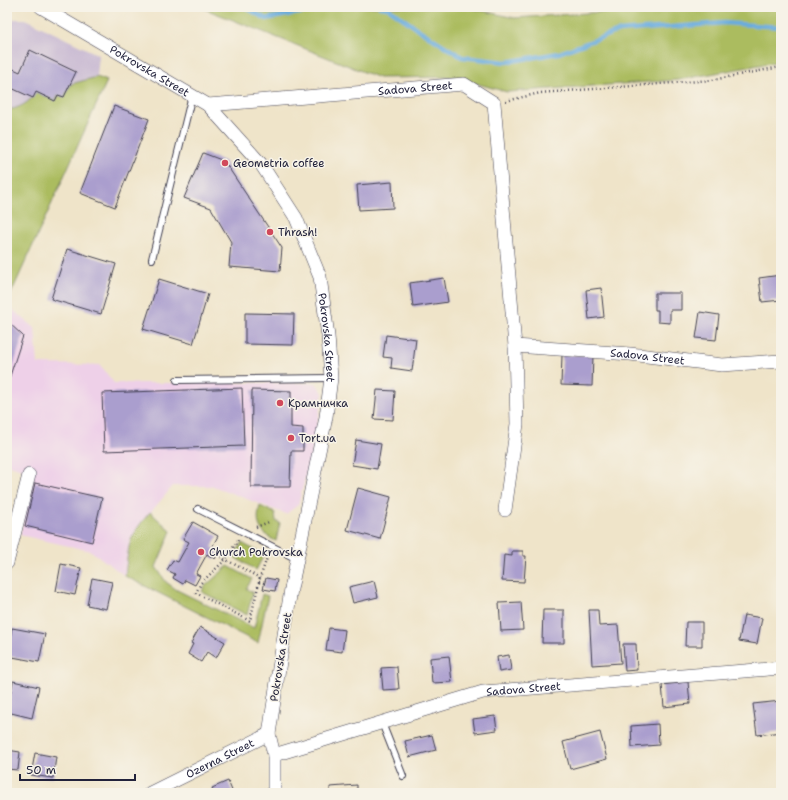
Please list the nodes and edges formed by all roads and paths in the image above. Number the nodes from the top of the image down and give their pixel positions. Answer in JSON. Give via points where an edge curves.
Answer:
{"nodes":[{"id":1,"x":41,"y":7,"type":"edge"},
{"id":2,"x":781,"y":67,"type":"edge"},
{"id":3,"x":192,"y":95,"type":"junction"},
{"id":4,"x":494,"y":103,"type":"junction"},
{"id":5,"x":208,"y":105,"type":"junction"},
{"id":6,"x":152,"y":259,"type":"dead end"},
{"id":7,"x":515,"y":346,"type":"junction"},
{"id":8,"x":781,"y":361,"type":"edge"},
{"id":9,"x":331,"y":378,"type":"junction"},
{"id":10,"x":177,"y":380,"type":"dead end"},
{"id":11,"x":29,"y":475,"type":"dead end"},
{"id":12,"x":198,"y":509,"type":"dead end"},
{"id":13,"x":505,"y":510,"type":"dead end"},
{"id":14,"x":271,"y":546,"type":"junction"},
{"id":15,"x":217,"y":555,"type":"dead end"},
{"id":16,"x":226,"y":559,"type":"junction"},
{"id":17,"x":297,"y":559,"type":"junction"},
{"id":18,"x":7,"y":563,"type":"edge"},
{"id":19,"x":260,"y":578,"type":"junction"},
{"id":20,"x":259,"y":582,"type":"junction"},
{"id":21,"x":264,"y":583,"type":"dead end"},
{"id":22,"x":781,"y":668,"type":"edge"},
{"id":23,"x":382,"y":723,"type":"junction"},
{"id":24,"x":269,"y":734,"type":"junction"},
{"id":25,"x":274,"y":755,"type":"junction"},
{"id":26,"x":403,"y":776,"type":"dead end"},
{"id":27,"x":150,"y":793,"type":"edge"},
{"id":28,"x":274,"y":793,"type":"edge"}],
"edges":[{"from":1,"to":3,"type":"street","name":"Pokrovska Street"},
{"from":2,"to":4,"type":"path","via":[[712,80],[540,93]]},
{"from":3,"to":5,"type":"street","name":"Pokrovska Street"},
{"from":3,"to":6,"type":"lane"},
{"from":4,"to":5,"type":"street","name":"Sadova Street","via":[[464,84]]},
{"from":4,"to":7,"type":"street"},
{"from":5,"to":9,"type":"street","name":"Pokrovska Street","via":[[261,164],[296,218],[320,277]]},
{"from":7,"to":8,"type":"street","name":"Sadova Street","via":[[630,354],[722,365]]},
{"from":7,"to":13,"type":"street","via":[[517,424]]},
{"from":9,"to":10,"type":"lane"},
{"from":9,"to":17,"type":"street","name":"Pokrovska Street","via":[[326,417]]},
{"from":11,"to":18,"type":"street"},
{"from":12,"to":14,"type":"lane"},
{"from":14,"to":17,"type":"lane"},
{"from":14,"to":19,"type":"path"},
{"from":15,"to":16,"type":"path"},
{"from":16,"to":19,"type":"path"},
{"from":16,"to":20,"type":"path","via":[[201,583],[196,593],[250,621]]},
{"from":17,"to":24,"type":"street","name":"Pokrovska Street"},
{"from":19,"to":20,"type":"path"},
{"from":20,"to":21,"type":"path"},
{"from":22,"to":23,"type":"street","name":"Sadova Street","via":[[483,692]]},
{"from":23,"to":25,"type":"street","name":"Sadova Street"},
{"from":23,"to":26,"type":"lane"},
{"from":24,"to":25,"type":"street","name":"Pokrovska Street"},
{"from":24,"to":27,"type":"street","name":"Ozerna Street"},
{"from":25,"to":28,"type":"street","name":"Pokrovska Street"}]}
